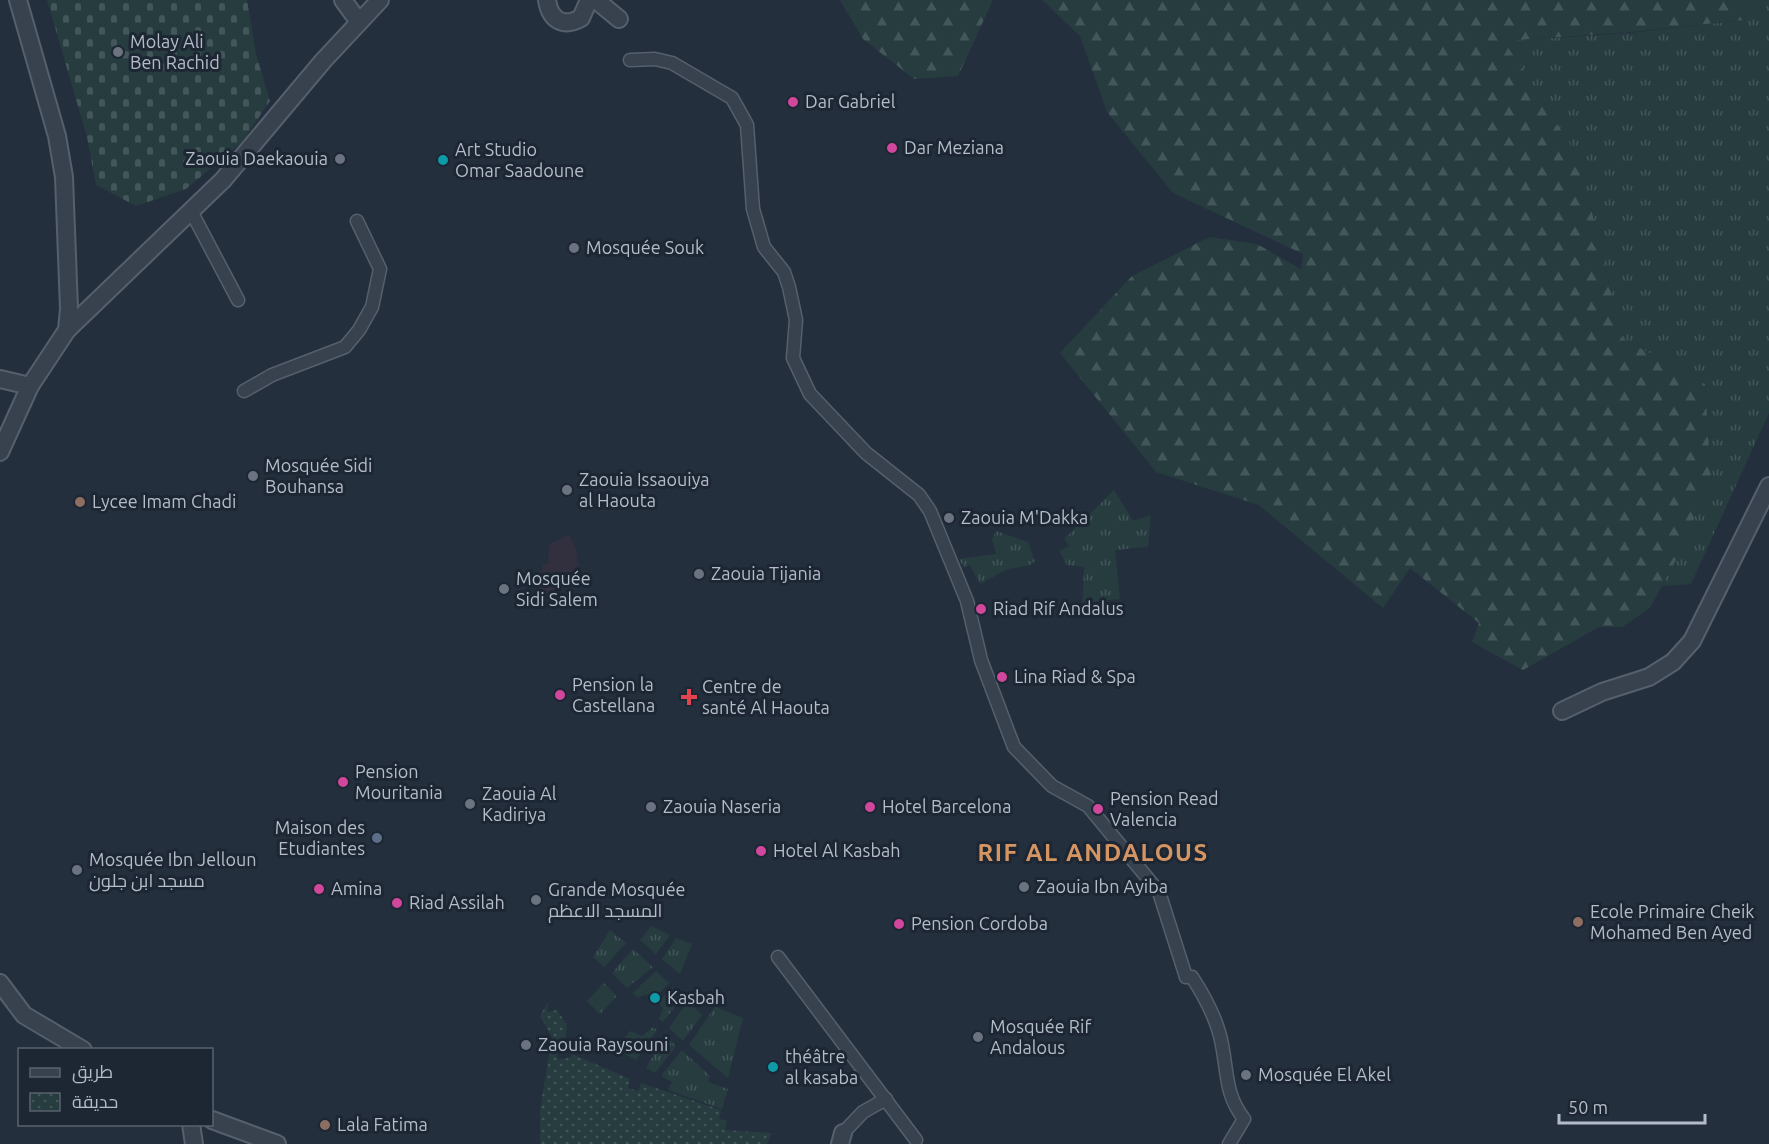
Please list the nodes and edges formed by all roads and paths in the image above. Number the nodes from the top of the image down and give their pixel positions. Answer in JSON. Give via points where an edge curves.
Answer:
{"nodes":[{"id":1,"x":18,"y":0,"type":"edge"},
{"id":2,"x":343,"y":0,"type":"edge"},
{"id":3,"x":380,"y":0,"type":"edge"},
{"id":4,"x":548,"y":0,"type":"edge"},
{"id":5,"x":589,"y":0,"type":"edge"},
{"id":6,"x":596,"y":0,"type":"edge"},
{"id":7,"x":619,"y":19,"type":"dead end"},
{"id":8,"x":359,"y":22,"type":"junction"},
{"id":9,"x":630,"y":60,"type":"dead end"},
{"id":10,"x":191,"y":212,"type":"junction"},
{"id":11,"x":357,"y":221,"type":"dead end"},
{"id":12,"x":238,"y":300,"type":"dead end"},
{"id":13,"x":67,"y":330,"type":"junction"},
{"id":14,"x":0,"y":379,"type":"edge"},
{"id":15,"x":30,"y":386,"type":"junction"},
{"id":16,"x":244,"y":391,"type":"dead end"},
{"id":17,"x":0,"y":452,"type":"edge"},
{"id":18,"x":1769,"y":486,"type":"edge"},
{"id":19,"x":1562,"y":711,"type":"dead end"},
{"id":20,"x":778,"y":957,"type":"dead end"},
{"id":21,"x":0,"y":983,"type":"edge"},
{"id":22,"x":80,"y":1048,"type":"edge"},
{"id":23,"x":885,"y":1099,"type":"junction"},
{"id":24,"x":213,"y":1120,"type":"edge"},
{"id":25,"x":191,"y":1126,"type":"edge"},
{"id":26,"x":842,"y":1139,"type":"edge"},
{"id":27,"x":916,"y":1140,"type":"dead end"},
{"id":28,"x":194,"y":1144,"type":"edge"},
{"id":29,"x":277,"y":1144,"type":"edge"},
{"id":30,"x":1229,"y":1144,"type":"edge"}],
"edges":[{"from":1,"to":13,"type":"street","via":[[54,124],[64,177]]},
{"from":2,"to":8,"type":"street"},
{"from":3,"to":8,"type":"street"},
{"from":4,"to":5,"type":"street","via":[[555,19],[569,23],[581,18]]},
{"from":6,"to":7,"type":"street"},
{"from":8,"to":10,"type":"street","via":[[256,144]]},
{"from":9,"to":30,"type":"street","via":[[672,63],[706,81],[732,98],[747,125],[753,209],[764,247],[784,272],[789,287],[796,320],[793,358],[810,394],[863,450],[919,495],[930,511],[967,601],[981,660],[1014,747],[1052,786],[1088,806],[1159,892],[1186,977],[1192,977],[1205,998],[1222,1043],[1232,1102],[1244,1119]]},
{"from":10,"to":12,"type":"street"},
{"from":10,"to":13,"type":"street"},
{"from":11,"to":16,"type":"street","via":[[380,269],[374,301],[363,325],[345,347],[272,375]]},
{"from":13,"to":15,"type":"street"},
{"from":14,"to":15,"type":"street"},
{"from":15,"to":17,"type":"street"},
{"from":18,"to":19,"type":"street","via":[[1692,641],[1673,662],[1649,677],[1602,692]]},
{"from":20,"to":23,"type":"street"},
{"from":21,"to":22,"type":"street","via":[[24,1015]]},
{"from":23,"to":26,"type":"street","via":[[863,1112]]},
{"from":23,"to":27,"type":"street"},
{"from":24,"to":29,"type":"street"},
{"from":25,"to":28,"type":"street"}]}
